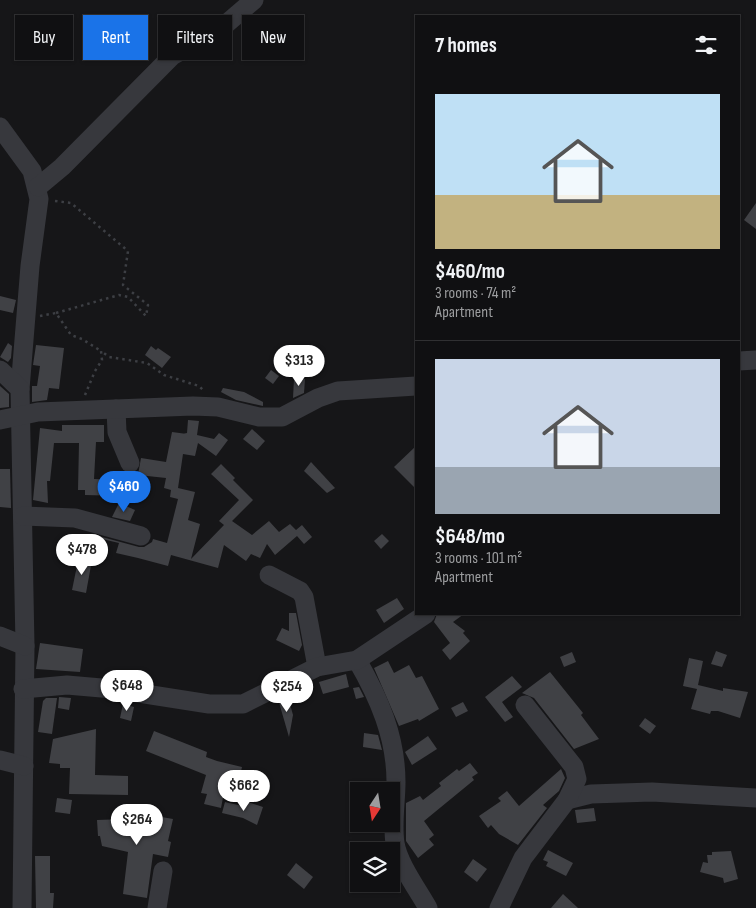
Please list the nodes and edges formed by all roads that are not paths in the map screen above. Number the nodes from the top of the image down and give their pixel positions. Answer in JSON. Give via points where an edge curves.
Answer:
{"nodes":[{"id":1,"x":254,"y":0,"type":"edge"},
{"id":2,"x":0,"y":127,"type":"edge"},
{"id":3,"x":38,"y":193,"type":"junction"},
{"id":4,"x":756,"y":360,"type":"edge"},
{"id":5,"x":740,"y":361,"type":"edge"},
{"id":6,"x":0,"y":370,"type":"edge"},
{"id":7,"x":415,"y":386,"type":"edge"},
{"id":8,"x":20,"y":389,"type":"junction"},
{"id":9,"x":116,"y":409,"type":"junction"},
{"id":10,"x":20,"y":416,"type":"junction"},
{"id":11,"x":0,"y":420,"type":"edge"},
{"id":12,"x":130,"y":463,"type":"dead end"},
{"id":13,"x":23,"y":516,"type":"junction"},
{"id":14,"x":141,"y":536,"type":"dead end"},
{"id":15,"x":269,"y":575,"type":"dead end"},
{"id":16,"x":424,"y":615,"type":"edge"},
{"id":17,"x":0,"y":636,"type":"edge"},
{"id":18,"x":25,"y":646,"type":"junction"},
{"id":19,"x":357,"y":660,"type":"junction"},
{"id":20,"x":317,"y":667,"type":"junction"},
{"id":21,"x":23,"y":689,"type":"junction"},
{"id":22,"x":525,"y":705,"type":"dead end"},
{"id":23,"x":0,"y":760,"type":"edge"},
{"id":24,"x":24,"y":766,"type":"junction"},
{"id":25,"x":756,"y":798,"type":"edge"},
{"id":26,"x":567,"y":800,"type":"junction"},
{"id":27,"x":163,"y":871,"type":"dead end"},
{"id":28,"x":22,"y":908,"type":"edge"},
{"id":29,"x":157,"y":908,"type":"edge"},
{"id":30,"x":428,"y":908,"type":"edge"},
{"id":31,"x":499,"y":908,"type":"edge"}],
"edges":[{"from":1,"to":3,"type":"street","via":[[218,31],[184,47],[166,61]]},
{"from":2,"to":3,"type":"street","via":[[32,171]]},
{"from":3,"to":8,"type":"street"},
{"from":4,"to":5,"type":"street"},
{"from":6,"to":8,"type":"street"},
{"from":7,"to":9,"type":"street","via":[[338,391],[282,418],[259,417],[218,407]]},
{"from":8,"to":10,"type":"street"},
{"from":9,"to":10,"type":"street","via":[[38,412]]},
{"from":9,"to":12,"type":"street","via":[[117,432]]},
{"from":10,"to":11,"type":"street"},
{"from":10,"to":13,"type":"street"},
{"from":13,"to":14,"type":"street","via":[[76,518]]},
{"from":13,"to":18,"type":"street"},
{"from":15,"to":20,"type":"street","via":[[300,591],[304,597]]},
{"from":16,"to":19,"type":"street"},
{"from":17,"to":18,"type":"street"},
{"from":18,"to":21,"type":"street"},
{"from":19,"to":20,"type":"street"},
{"from":19,"to":30,"type":"street","via":[[373,687],[394,744],[395,842]]},
{"from":20,"to":21,"type":"street","via":[[244,704],[209,704],[67,685]]},
{"from":21,"to":24,"type":"street"},
{"from":22,"to":26,"type":"street","via":[[577,773],[575,786]]},
{"from":23,"to":24,"type":"street"},
{"from":24,"to":28,"type":"street"},
{"from":25,"to":26,"type":"street","via":[[652,792],[592,794]]},
{"from":26,"to":31,"type":"street","via":[[523,858]]},
{"from":27,"to":29,"type":"street"}]}
